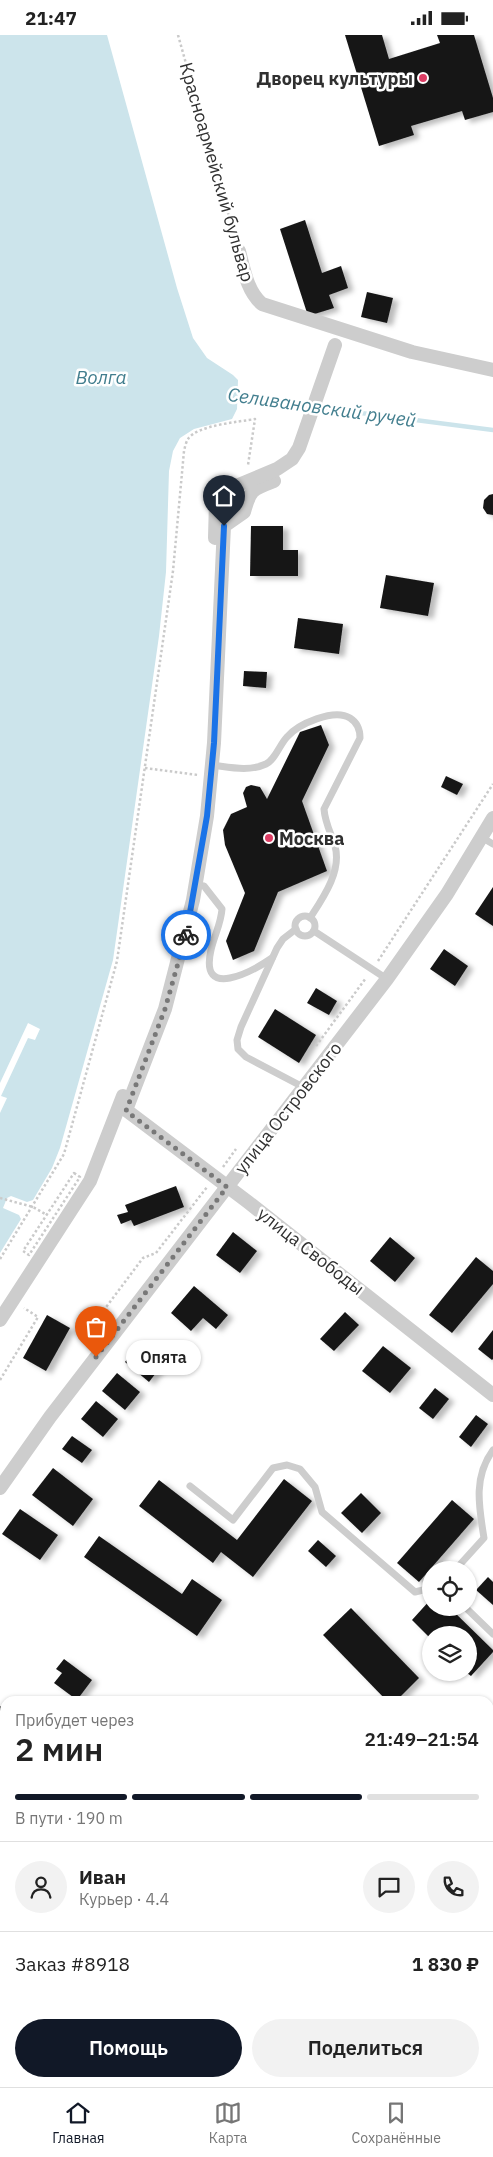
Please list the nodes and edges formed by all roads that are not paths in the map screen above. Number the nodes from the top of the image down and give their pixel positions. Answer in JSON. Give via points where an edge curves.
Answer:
{"nodes":[{"id":1,"x":239,"y":251,"type":"road end"},
{"id":2,"x":334,"y":345,"type":"dead end"},
{"id":3,"x":493,"y":370,"type":"edge"},
{"id":4,"x":274,"y":481,"type":"dead end"},
{"id":5,"x":207,"y":770,"type":"junction"},
{"id":6,"x":493,"y":818,"type":"edge"},
{"id":7,"x":487,"y":840,"type":"edge"},
{"id":8,"x":196,"y":885,"type":"junction"},
{"id":9,"x":310,"y":918,"type":"junction"},
{"id":10,"x":296,"y":929,"type":"junction"},
{"id":11,"x":314,"y":931,"type":"junction"},
{"id":12,"x":273,"y":958,"type":"junction"},
{"id":13,"x":387,"y":979,"type":"junction"},
{"id":14,"x":305,"y":1088,"type":"junction"},
{"id":15,"x":227,"y":1187,"type":"junction"},
{"id":16,"x":0,"y":1319,"type":"edge"},
{"id":17,"x":493,"y":1395,"type":"edge"},
{"id":18,"x":493,"y":1450,"type":"edge"},
{"id":19,"x":190,"y":1486,"type":"dead end"},
{"id":20,"x":0,"y":1488,"type":"edge"},
{"id":21,"x":464,"y":1561,"type":"edge"},
{"id":22,"x":422,"y":1590,"type":"edge"},
{"id":23,"x":474,"y":1616,"type":"edge"},
{"id":24,"x":493,"y":1634,"type":"edge"}],
"edges":[{"from":1,"to":3,"type":"street","name":"Красноармейский бульвар","via":[[249,286],[262,304],[412,352]]},
{"from":2,"to":5,"type":"street","via":[[304,436],[292,459],[277,469],[222,492],[216,501]]},
{"from":4,"to":5,"type":"street","via":[[254,489],[249,494],[244,512],[224,526]]},
{"from":5,"to":8,"type":"street"},
{"from":5,"to":9,"type":"lane","via":[[256,768],[268,763],[289,734],[327,716],[348,717],[355,722],[360,738],[324,809],[337,865]]},
{"from":5,"to":16,"type":"street","via":[[174,951],[156,1007],[90,1181]]},
{"from":6,"to":7,"type":"street","name":"улица Островского"},
{"from":7,"to":13,"type":"street","name":"улица Островского"},
{"from":8,"to":12,"type":"lane","via":[[204,887],[222,909],[209,965],[214,975],[223,980],[234,978]]},
{"from":8,"to":15,"type":"street","name":"улица Свободы","via":[[182,952],[165,1009],[126,1111]]},
{"from":9,"to":10,"type":"lane","via":[[299,918]]},
{"from":9,"to":11,"type":"lane","via":[[315,924]]},
{"from":10,"to":11,"type":"lane","via":[[302,936],[309,936]]},
{"from":10,"to":12,"type":"lane","via":[[283,939]]},
{"from":11,"to":13,"type":"lane"},
{"from":12,"to":14,"type":"lane","via":[[241,1027],[238,1049],[246,1057]]},
{"from":13,"to":14,"type":"street","name":"улица Островского"},
{"from":14,"to":15,"type":"street","name":"улица Островского"},
{"from":15,"to":17,"type":"street","name":"улица Свободы"},
{"from":15,"to":20,"type":"street","name":"улица Островского","via":[[50,1417]]},
{"from":18,"to":21,"type":"lane","via":[[479,1477],[478,1503],[484,1538]]},
{"from":19,"to":22,"type":"lane","via":[[233,1520],[273,1468],[287,1465],[300,1469],[315,1487],[322,1512],[415,1592]]},
{"from":23,"to":24,"type":"lane"}]}
